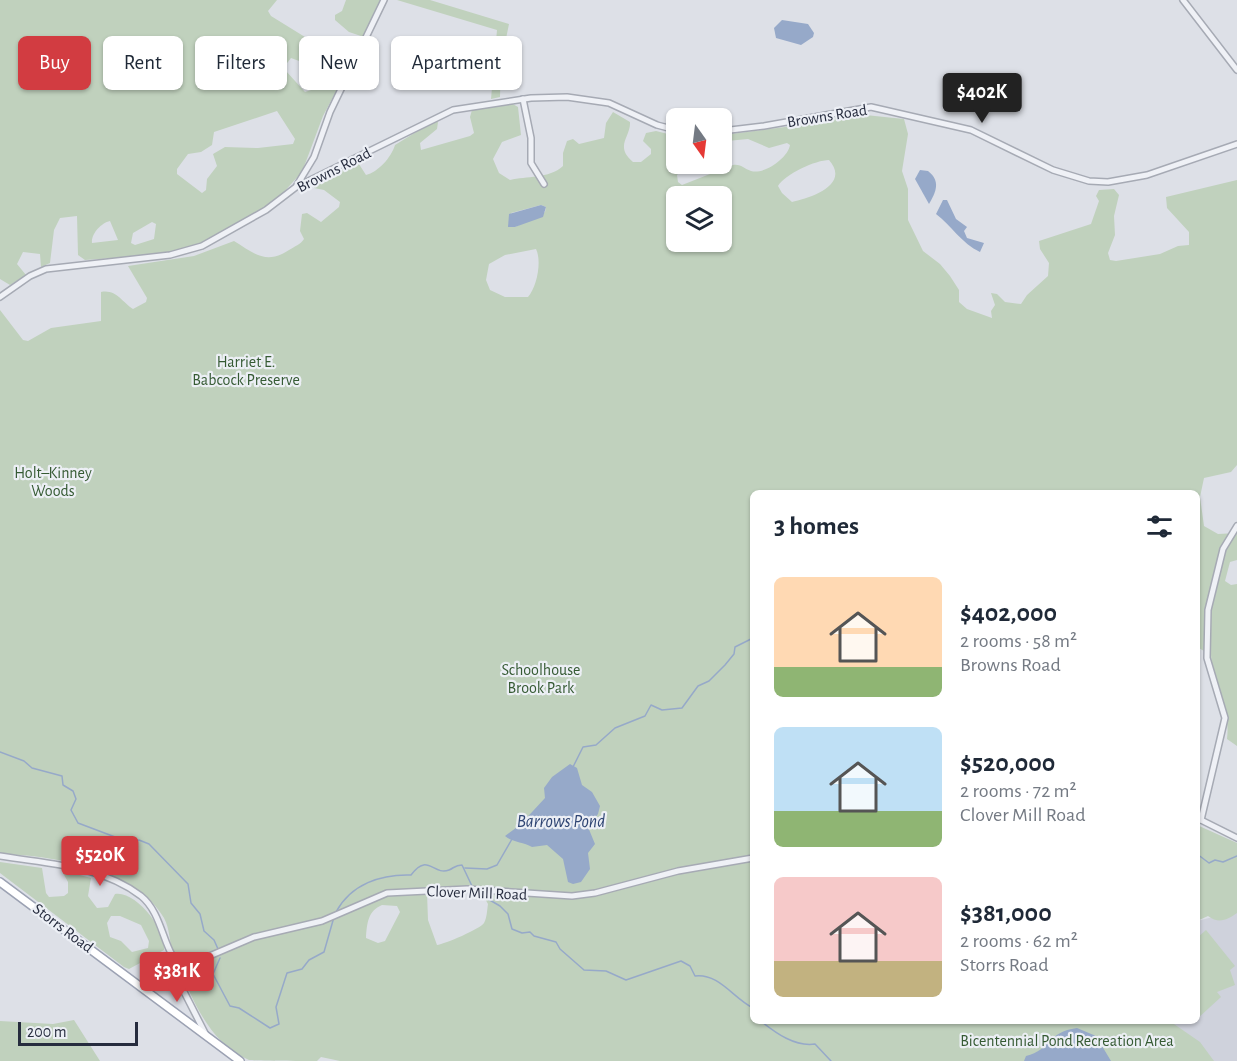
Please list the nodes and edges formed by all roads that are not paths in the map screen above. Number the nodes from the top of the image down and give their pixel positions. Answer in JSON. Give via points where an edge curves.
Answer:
{"nodes":[{"id":1,"x":384,"y":0,"type":"edge"},
{"id":2,"x":1183,"y":0,"type":"edge"},
{"id":3,"x":1237,"y":70,"type":"edge"},
{"id":4,"x":523,"y":99,"type":"junction"},
{"id":5,"x":666,"y":127,"type":"edge"},
{"id":6,"x":732,"y":130,"type":"edge"},
{"id":7,"x":1237,"y":144,"type":"edge"},
{"id":8,"x":544,"y":184,"type":"dead end"},
{"id":9,"x":296,"y":187,"type":"junction"},
{"id":10,"x":0,"y":297,"type":"edge"},
{"id":11,"x":1237,"y":526,"type":"edge"},
{"id":12,"x":1200,"y":816,"type":"edge"},
{"id":13,"x":1200,"y":820,"type":"edge"},
{"id":14,"x":1237,"y":838,"type":"edge"},
{"id":15,"x":0,"y":856,"type":"edge"},
{"id":16,"x":750,"y":859,"type":"edge"},
{"id":17,"x":0,"y":882,"type":"edge"},
{"id":18,"x":176,"y":962,"type":"junction"},
{"id":19,"x":207,"y":1035,"type":"junction"},
{"id":20,"x":240,"y":1061,"type":"edge"}],
"edges":[{"from":1,"to":9,"type":"street","via":[[330,112],[314,157]]},
{"from":2,"to":3,"type":"street"},
{"from":4,"to":5,"type":"street","name":"Browns Road","via":[[601,101]]},
{"from":4,"to":8,"type":"street","via":[[531,138],[531,163]]},
{"from":4,"to":9,"type":"street","name":"Browns Road","via":[[444,113]]},
{"from":6,"to":7,"type":"street","name":"Browns Road","via":[[871,107],[971,130],[1053,170],[1089,181],[1108,182],[1147,175]]},
{"from":9,"to":10,"type":"street","name":"Browns Road","via":[[260,214],[202,246],[170,255],[45,270]]},
{"from":11,"to":12,"type":"street","via":[[1223,549],[1208,610],[1207,658],[1223,704],[1225,728]]},
{"from":13,"to":14,"type":"street"},
{"from":15,"to":18,"type":"street","via":[[68,866],[116,881],[142,897],[156,913]]},
{"from":16,"to":18,"type":"street","name":"Clover Mill Road","via":[[572,896],[467,889],[387,893],[333,916],[254,937],[190,965]]},
{"from":17,"to":19,"type":"main road","name":"Storrs Road"},
{"from":18,"to":19,"type":"street","via":[[178,980]]},
{"from":19,"to":20,"type":"main road","name":"Storrs Road"}]}
